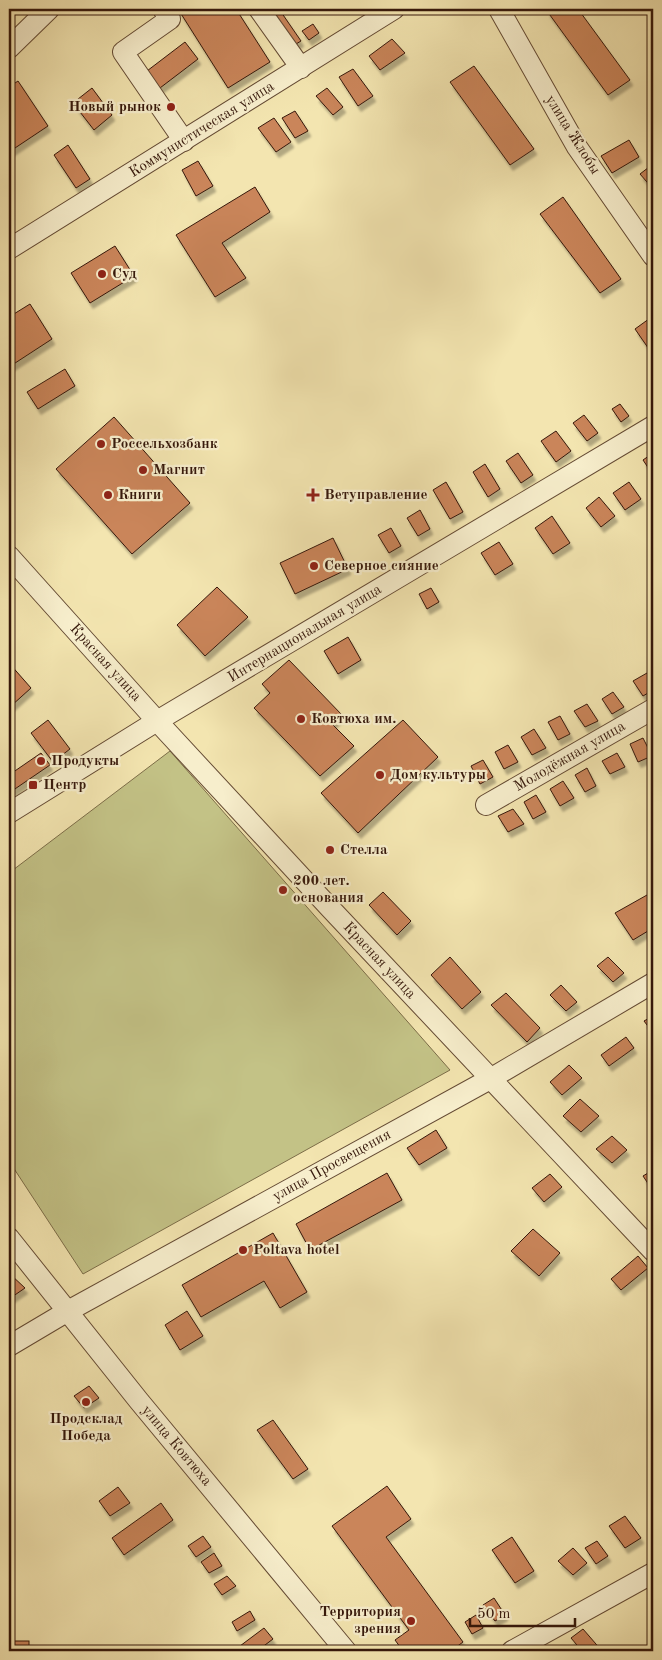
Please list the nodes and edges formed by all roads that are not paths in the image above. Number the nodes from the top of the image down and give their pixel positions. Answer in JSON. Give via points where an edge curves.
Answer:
{"nodes":[{"id":1,"x":49,"y":9,"type":"edge"},
{"id":2,"x":163,"y":9,"type":"edge"},
{"id":3,"x":259,"y":9,"type":"edge"},
{"id":4,"x":394,"y":9,"type":"edge"},
{"id":5,"x":499,"y":9,"type":"edge"},
{"id":6,"x":9,"y":48,"type":"edge"},
{"id":7,"x":301,"y":68,"type":"junction"},
{"id":8,"x":184,"y":141,"type":"junction"},
{"id":9,"x":9,"y":249,"type":"edge"},
{"id":10,"x":653,"y":256,"type":"edge"},
{"id":11,"x":653,"y":426,"type":"edge"},
{"id":12,"x":9,"y":556,"type":"edge"},
{"id":13,"x":653,"y":709,"type":"edge"},
{"id":14,"x":158,"y":721,"type":"junction"},
{"id":15,"x":486,"y":805,"type":"dead end"},
{"id":16,"x":9,"y":813,"type":"edge"},
{"id":17,"x":653,"y":983,"type":"edge"},
{"id":18,"x":490,"y":1079,"type":"junction"},
{"id":19,"x":9,"y":1238,"type":"edge"},
{"id":20,"x":653,"y":1251,"type":"edge"},
{"id":21,"x":68,"y":1310,"type":"junction"},
{"id":22,"x":9,"y":1346,"type":"edge"},
{"id":23,"x":653,"y":1573,"type":"edge"},
{"id":24,"x":346,"y":1651,"type":"edge"},
{"id":25,"x":512,"y":1651,"type":"edge"}],
"edges":[{"from":1,"to":6,"type":"street"},
{"from":2,"to":8,"type":"street","via":[[170,19],[123,52]]},
{"from":3,"to":7,"type":"street"},
{"from":4,"to":7,"type":"street","name":"Коммунистическая улица"},
{"from":5,"to":10,"type":"street","name":"улица Жлобы","via":[[577,147]]},
{"from":7,"to":8,"type":"street","name":"Коммунистическая улица"},
{"from":8,"to":9,"type":"street","name":"Коммунистическая улица"},
{"from":11,"to":14,"type":"street","name":"Интернациональная улица"},
{"from":12,"to":14,"type":"street","name":"Красная улица"},
{"from":13,"to":15,"type":"street","name":"Молодёжная улица"},
{"from":14,"to":16,"type":"street","name":"Интернациональная улица"},
{"from":14,"to":18,"type":"street","name":"Красная улица"},
{"from":17,"to":18,"type":"street","name":"улица Просвещения"},
{"from":18,"to":20,"type":"street","name":"Красная улица"},
{"from":18,"to":21,"type":"street","name":"улица Просвещения"},
{"from":19,"to":21,"type":"street","name":"улица Ковтюха"},
{"from":21,"to":22,"type":"street","name":"улица Просвещения"},
{"from":21,"to":24,"type":"street","name":"улица Ковтюха"},
{"from":23,"to":25,"type":"street"}]}
